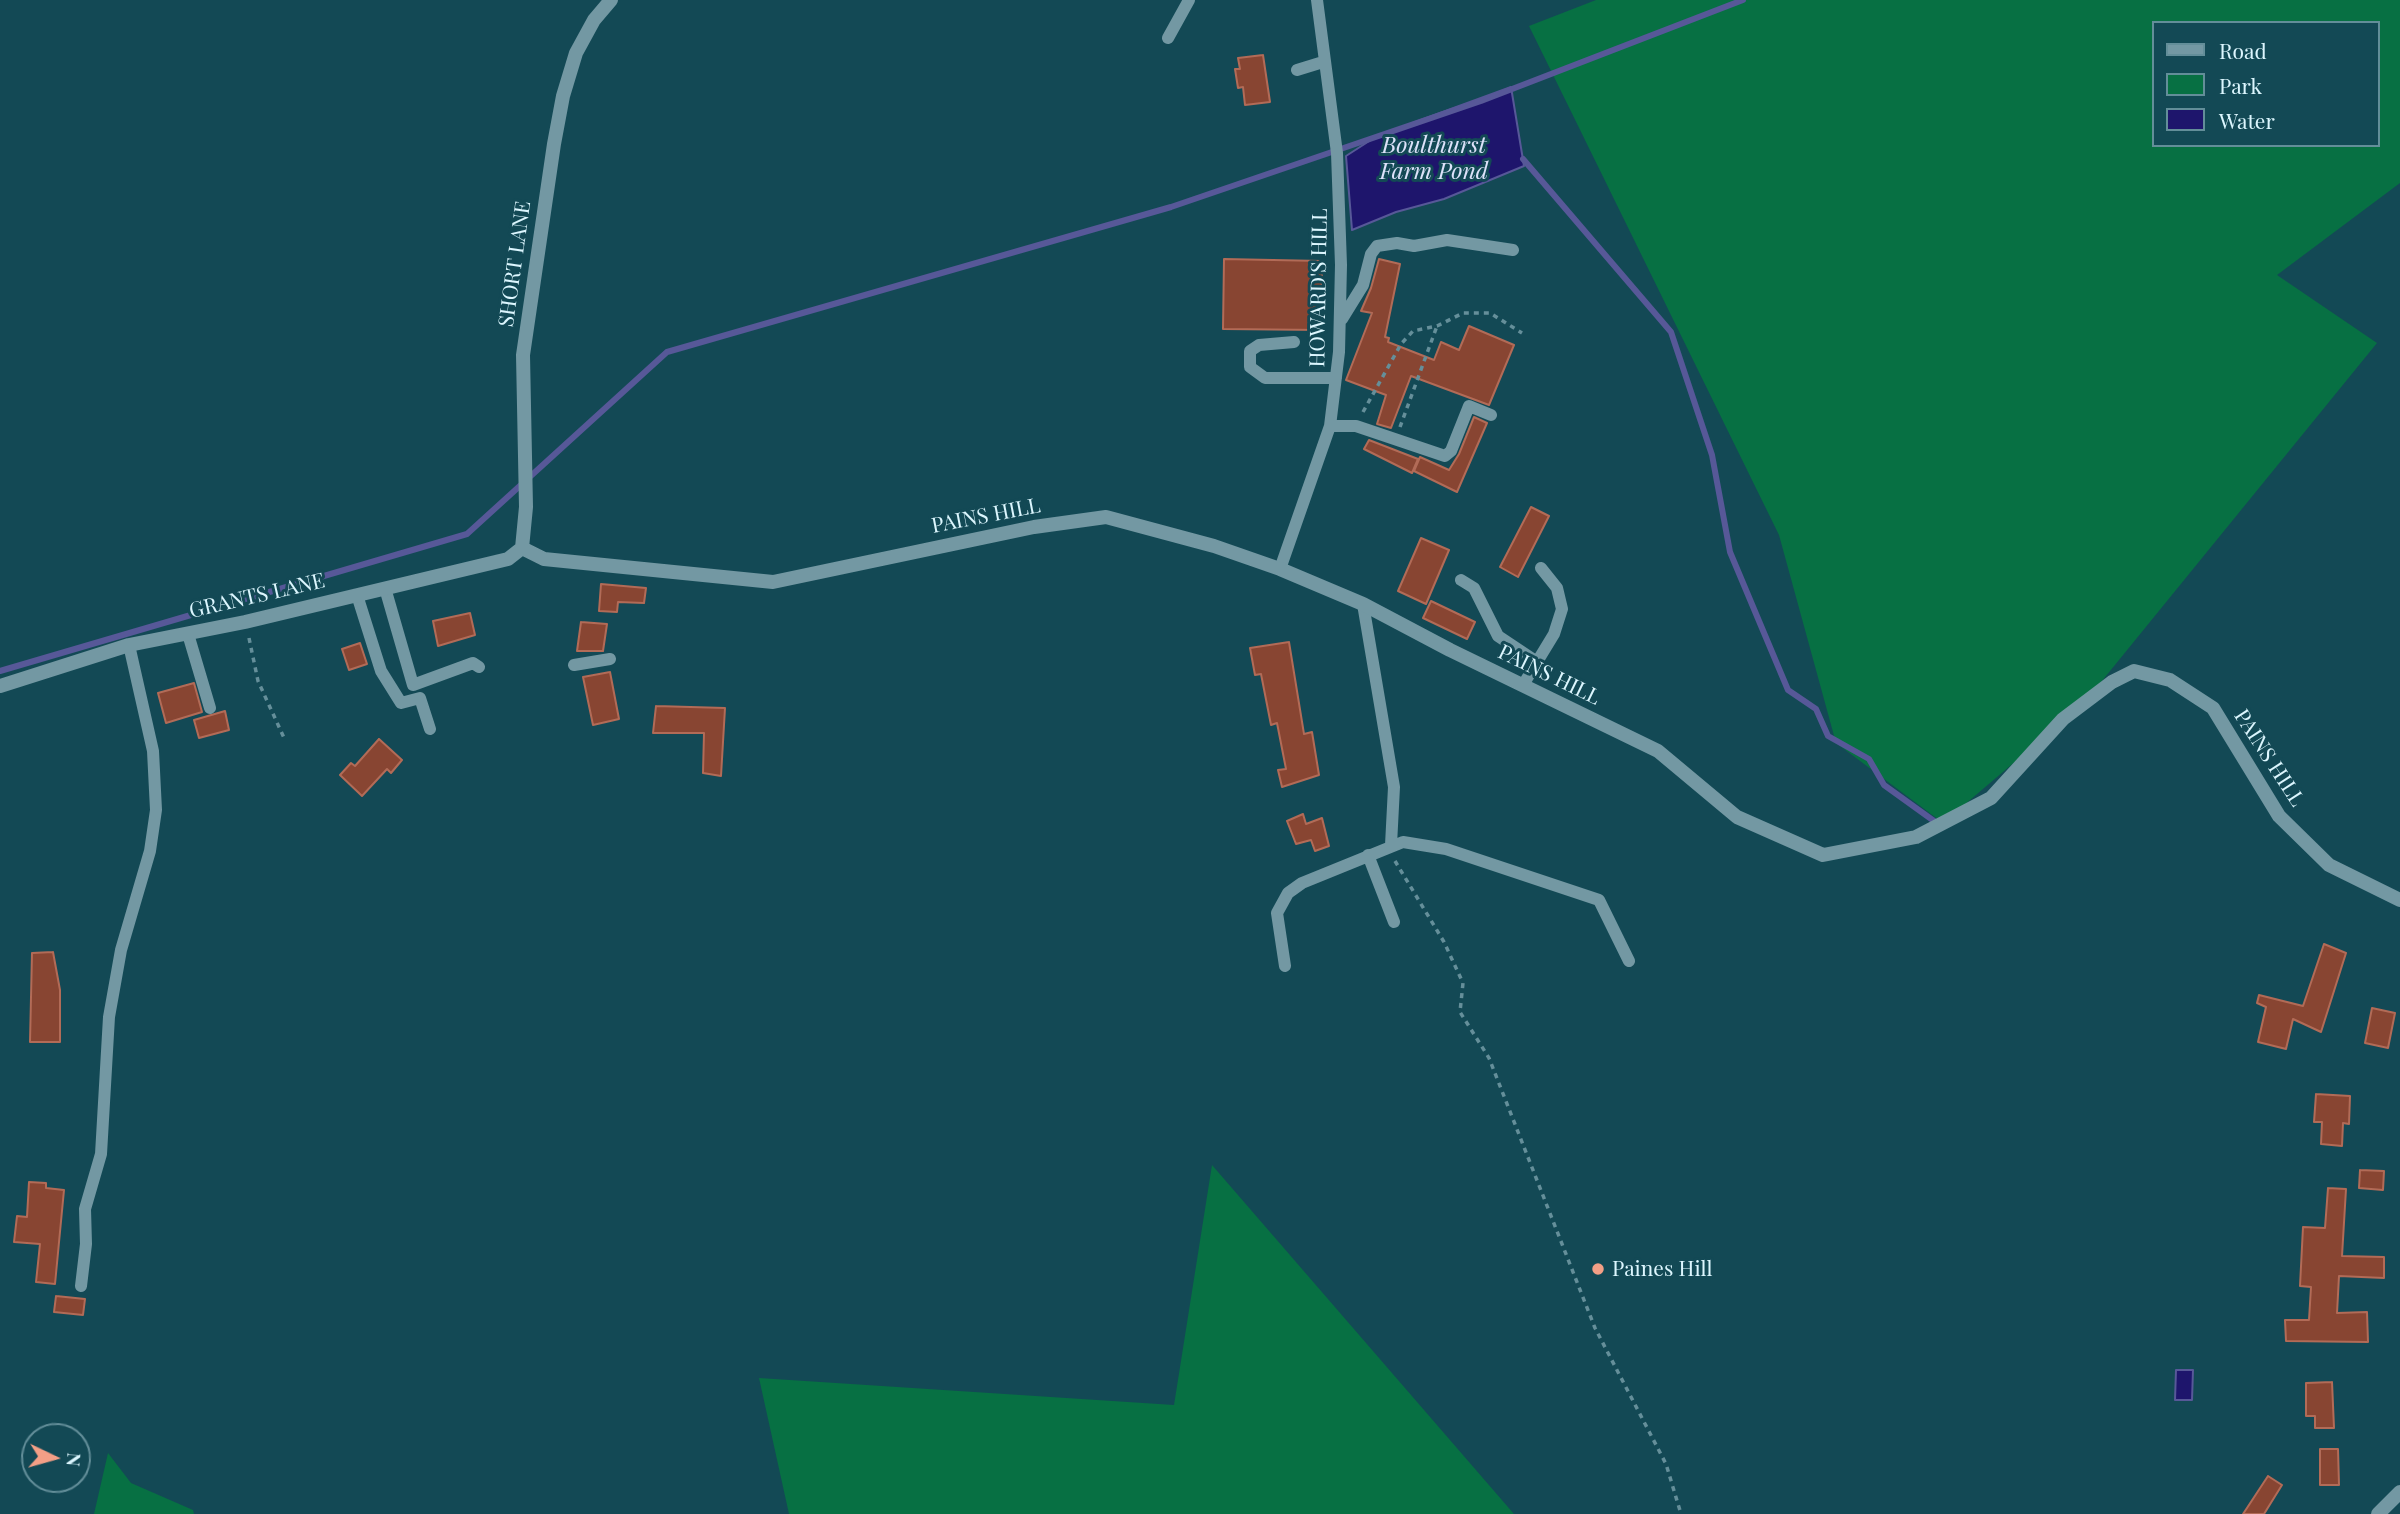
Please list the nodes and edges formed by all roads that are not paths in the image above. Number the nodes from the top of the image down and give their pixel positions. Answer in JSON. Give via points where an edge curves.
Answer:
{"nodes":[{"id":1,"x":611,"y":0,"type":"edge"},
{"id":2,"x":1189,"y":0,"type":"edge"},
{"id":3,"x":1317,"y":0,"type":"edge"},
{"id":4,"x":1168,"y":38,"type":"dead end"},
{"id":5,"x":1323,"y":62,"type":"junction"},
{"id":6,"x":1297,"y":70,"type":"dead end"},
{"id":7,"x":1513,"y":250,"type":"dead end"},
{"id":8,"x":1340,"y":324,"type":"junction"},
{"id":9,"x":1293,"y":342,"type":"dead end"},
{"id":10,"x":1336,"y":378,"type":"junction"},
{"id":11,"x":1491,"y":415,"type":"dead end"},
{"id":12,"x":1331,"y":426,"type":"junction"},
{"id":13,"x":522,"y":548,"type":"junction"},
{"id":14,"x":1541,"y":568,"type":"dead end"},
{"id":15,"x":1280,"y":569,"type":"junction"},
{"id":16,"x":1461,"y":580,"type":"dead end"},
{"id":17,"x":385,"y":588,"type":"junction"},
{"id":18,"x":357,"y":595,"type":"junction"},
{"id":19,"x":1363,"y":604,"type":"junction"},
{"id":20,"x":188,"y":634,"type":"junction"},
{"id":21,"x":129,"y":645,"type":"junction"},
{"id":22,"x":610,"y":659,"type":"dead end"},
{"id":23,"x":1537,"y":662,"type":"junction"},
{"id":24,"x":574,"y":665,"type":"dead end"},
{"id":25,"x":479,"y":667,"type":"dead end"},
{"id":26,"x":1523,"y":685,"type":"junction"},
{"id":27,"x":0,"y":686,"type":"edge"},
{"id":28,"x":210,"y":708,"type":"dead end"},
{"id":29,"x":430,"y":729,"type":"dead end"},
{"id":30,"x":1391,"y":845,"type":"junction"},
{"id":31,"x":1368,"y":855,"type":"junction"},
{"id":32,"x":2400,"y":900,"type":"edge"},
{"id":33,"x":1394,"y":922,"type":"dead end"},
{"id":34,"x":1629,"y":961,"type":"dead end"},
{"id":35,"x":1285,"y":967,"type":"dead end"},
{"id":36,"x":81,"y":1286,"type":"dead end"},
{"id":37,"x":2400,"y":1492,"type":"edge"},
{"id":38,"x":2378,"y":1514,"type":"edge"}],
"edges":[{"from":1,"to":13,"type":"street","name":"SHORT LANE","via":[[576,53],[554,144],[523,355],[526,507]]},
{"from":2,"to":4,"type":"lane"},
{"from":3,"to":5,"type":"lane","name":"HOWARD'S HILL"},
{"from":5,"to":6,"type":"lane"},
{"from":5,"to":8,"type":"lane","name":"HOWARD'S HILL","via":[[1337,153]]},
{"from":7,"to":8,"type":"lane","via":[[1447,240],[1377,246],[1363,285]]},
{"from":8,"to":10,"type":"lane","name":"HOWARD'S HILL"},
{"from":9,"to":10,"type":"lane","via":[[1259,345],[1250,352],[1250,367],[1265,378]]},
{"from":10,"to":12,"type":"lane","name":"HOWARD'S HILL"},
{"from":11,"to":12,"type":"lane","via":[[1469,405],[1445,456],[1356,426]]},
{"from":12,"to":15,"type":"lane","name":"HOWARD'S HILL"},
{"from":13,"to":15,"type":"street","name":"PAINS HILL","via":[[544,559],[773,582],[1034,527],[1106,517]]},
{"from":13,"to":17,"type":"street","name":"GRANTS LANE","via":[[508,559]]},
{"from":14,"to":23,"type":"lane","via":[[1557,587],[1562,609]]},
{"from":15,"to":19,"type":"street","name":"PAINS HILL"},
{"from":16,"to":23,"type":"lane","via":[[1474,588],[1498,636]]},
{"from":17,"to":18,"type":"street","name":"GRANTS LANE"},
{"from":17,"to":25,"type":"lane","via":[[413,685],[473,663]]},
{"from":18,"to":20,"type":"street","name":"GRANTS LANE"},
{"from":18,"to":29,"type":"lane","via":[[381,671],[401,703],[420,698]]},
{"from":19,"to":26,"type":"street","name":"PAINS HILL"},
{"from":19,"to":30,"type":"lane","via":[[1394,788]]},
{"from":20,"to":21,"type":"street","name":"GRANTS LANE"},
{"from":20,"to":28,"type":"lane"},
{"from":21,"to":27,"type":"street","name":"GRANTS LANE"},
{"from":21,"to":36,"type":"lane","via":[[153,751],[156,810],[109,1017],[101,1154],[85,1209]]},
{"from":22,"to":24,"type":"lane"},
{"from":23,"to":26,"type":"lane"},
{"from":26,"to":32,"type":"street","name":"PAINS HILL","via":[[1658,751],[1737,817],[1823,855],[1916,837],[1991,798],[2063,719],[2134,671],[2170,680],[2213,708],[2279,816],[2329,865]]},
{"from":30,"to":31,"type":"lane"},
{"from":30,"to":34,"type":"lane","via":[[1403,842],[1446,849],[1598,900]]},
{"from":31,"to":33,"type":"lane"},
{"from":31,"to":35,"type":"lane","via":[[1288,893],[1277,913]]},
{"from":37,"to":38,"type":"street"}]}
